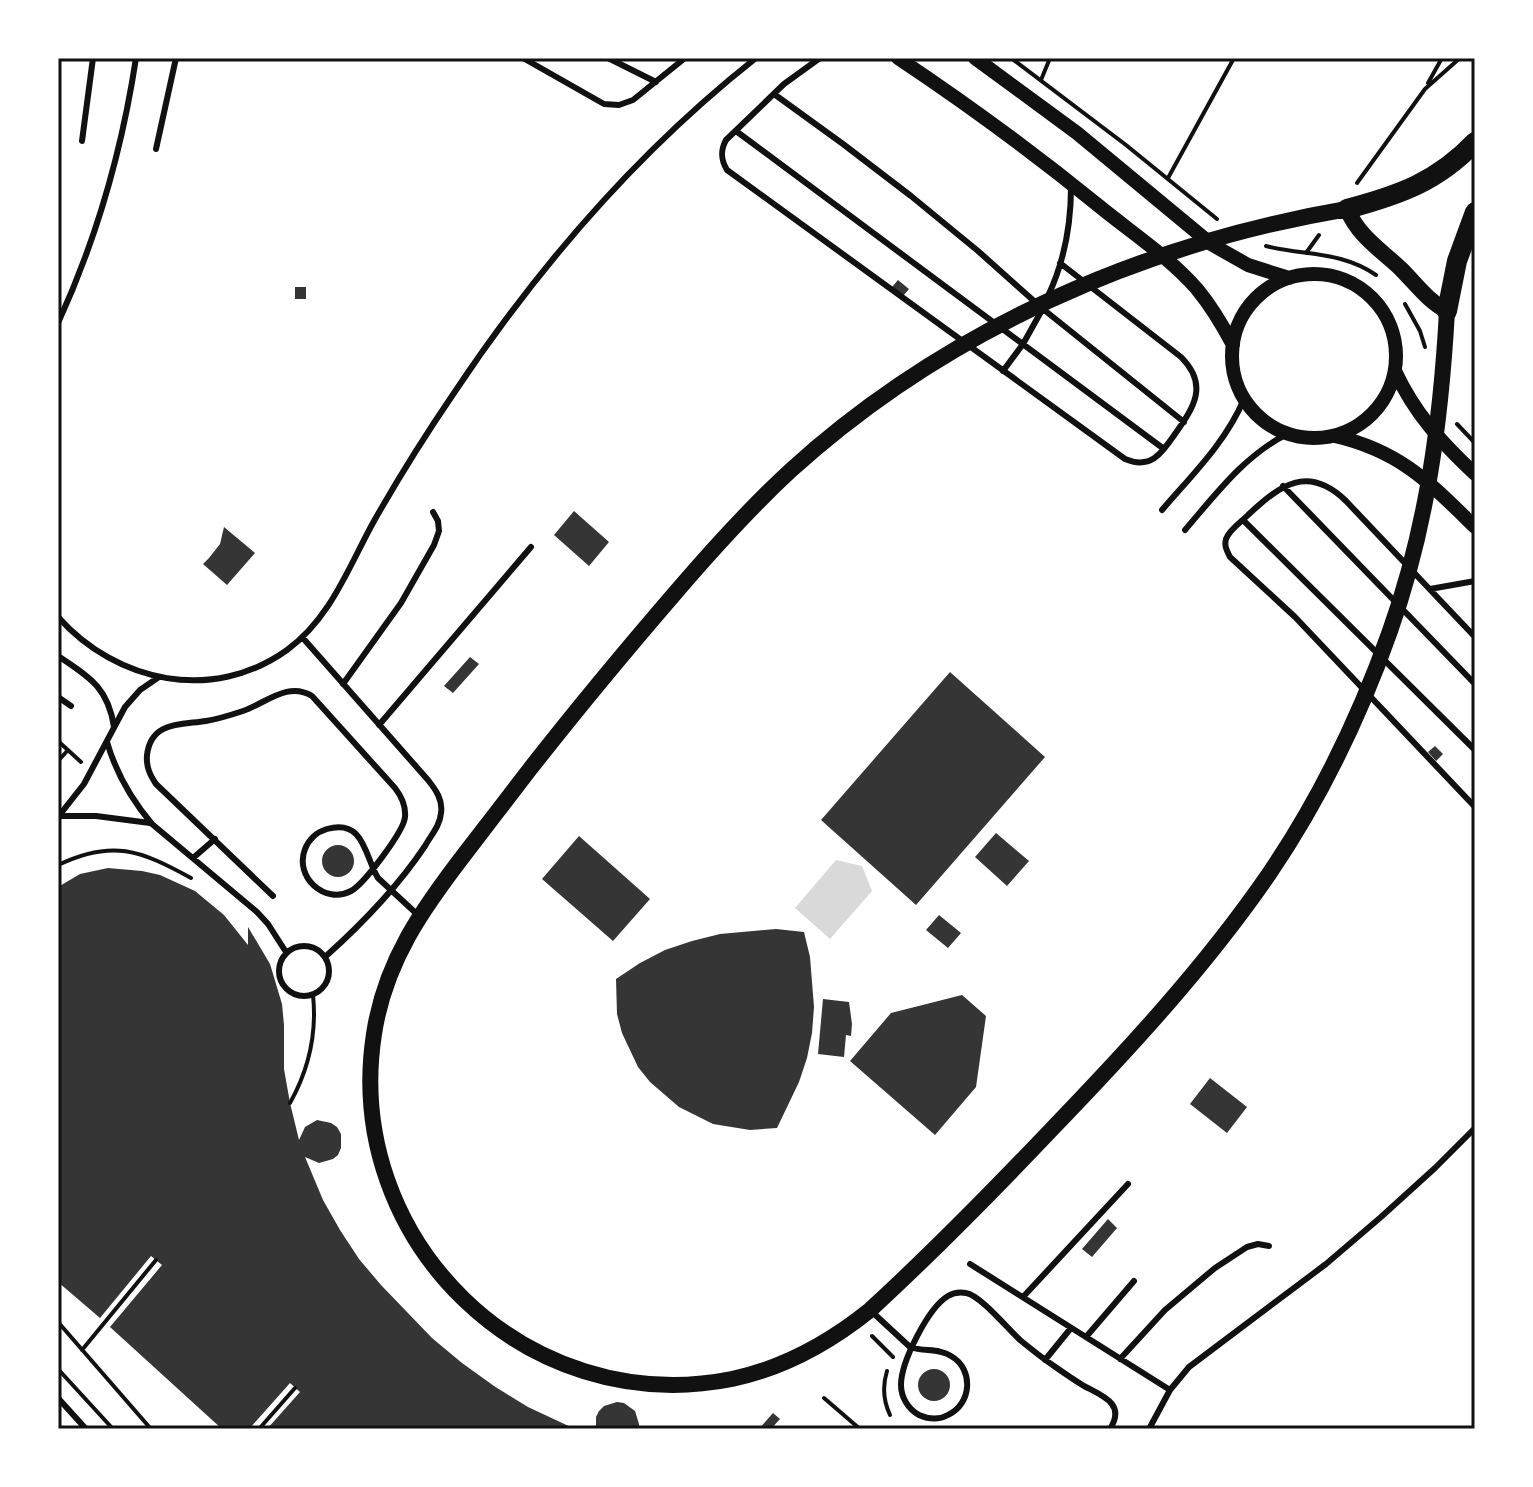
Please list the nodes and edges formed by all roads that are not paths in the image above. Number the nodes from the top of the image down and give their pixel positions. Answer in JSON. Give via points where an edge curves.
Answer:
{"nodes":[{"id":1,"x":93,"y":58,"type":"edge"},
{"id":2,"x":136,"y":58,"type":"edge"},
{"id":3,"x":176,"y":58,"type":"edge"},
{"id":4,"x":523,"y":58,"type":"edge"},
{"id":5,"x":608,"y":58,"type":"edge"},
{"id":6,"x":685,"y":58,"type":"edge"},
{"id":7,"x":756,"y":58,"type":"edge"},
{"id":8,"x":820,"y":58,"type":"edge"},
{"id":9,"x":898,"y":58,"type":"edge"},
{"id":10,"x":975,"y":58,"type":"edge"},
{"id":11,"x":656,"y":82,"type":"junction"},
{"id":12,"x":774,"y":94,"type":"junction"},
{"id":13,"x":736,"y":131,"type":"junction"},
{"id":14,"x":82,"y":141,"type":"dead end"},
{"id":15,"x":1475,"y":142,"type":"edge"},
{"id":16,"x":156,"y":149,"type":"dead end"},
{"id":17,"x":1071,"y":183,"type":"junction"},
{"id":18,"x":1349,"y":199,"type":"junction"},
{"id":19,"x":1475,"y":212,"type":"edge"},
{"id":20,"x":1060,"y":263,"type":"junction"},
{"id":21,"x":1289,"y":278,"type":"junction"},
{"id":22,"x":1043,"y":309,"type":"junction"},
{"id":23,"x":1447,"y":311,"type":"junction"},
{"id":24,"x":58,"y":323,"type":"edge"},
{"id":25,"x":1023,"y":344,"type":"junction"},
{"id":26,"x":1233,"y":345,"type":"junction"},
{"id":27,"x":1003,"y":371,"type":"junction"},
{"id":28,"x":1395,"y":371,"type":"junction"},
{"id":29,"x":1244,"y":399,"type":"junction"},
{"id":30,"x":1184,"y":422,"type":"junction"},
{"id":31,"x":1287,"y":434,"type":"junction"},
{"id":32,"x":1334,"y":436,"type":"junction"},
{"id":33,"x":1164,"y":449,"type":"junction"},
{"id":34,"x":1475,"y":474,"type":"edge"},
{"id":35,"x":1283,"y":486,"type":"junction"},
{"id":36,"x":1162,"y":510,"type":"dead end"},
{"id":37,"x":433,"y":512,"type":"dead end"},
{"id":38,"x":1243,"y":520,"type":"junction"},
{"id":39,"x":1475,"y":527,"type":"edge"},
{"id":40,"x":1185,"y":530,"type":"dead end"},
{"id":41,"x":531,"y":547,"type":"dead end"},
{"id":42,"x":1475,"y":581,"type":"edge"},
{"id":43,"x":1430,"y":589,"type":"junction"},
{"id":44,"x":58,"y":617,"type":"edge"},
{"id":45,"x":302,"y":637,"type":"junction"},
{"id":46,"x":1475,"y":637,"type":"edge"},
{"id":47,"x":58,"y":656,"type":"edge"},
{"id":48,"x":159,"y":677,"type":"junction"},
{"id":49,"x":343,"y":684,"type":"junction"},
{"id":50,"x":1475,"y":684,"type":"edge"},
{"id":51,"x":58,"y":697,"type":"edge"},
{"id":52,"x":71,"y":706,"type":"dead end"},
{"id":53,"x":379,"y":725,"type":"junction"},
{"id":54,"x":114,"y":727,"type":"junction"},
{"id":55,"x":107,"y":742,"type":"junction"},
{"id":56,"x":1475,"y":750,"type":"edge"},
{"id":57,"x":1475,"y":807,"type":"edge"},
{"id":58,"x":58,"y":816,"type":"edge"},
{"id":59,"x":152,"y":824,"type":"junction"},
{"id":60,"x":215,"y":839,"type":"junction"},
{"id":61,"x":193,"y":858,"type":"junction"},
{"id":62,"x":273,"y":896,"type":"dead end"},
{"id":63,"x":419,"y":916,"type":"junction"},
{"id":64,"x":286,"y":952,"type":"junction"},
{"id":65,"x":325,"y":957,"type":"junction"},
{"id":66,"x":1475,"y":1128,"type":"edge"},
{"id":67,"x":1128,"y":1184,"type":"dead end"},
{"id":68,"x":1269,"y":1246,"type":"dead end"},
{"id":69,"x":970,"y":1264,"type":"dead end"},
{"id":70,"x":1134,"y":1281,"type":"dead end"},
{"id":71,"x":1023,"y":1297,"type":"junction"},
{"id":72,"x":870,"y":1310,"type":"junction"},
{"id":73,"x":1071,"y":1328,"type":"junction"},
{"id":74,"x":1086,"y":1337,"type":"junction"},
{"id":75,"x":1120,"y":1359,"type":"junction"},
{"id":76,"x":1045,"y":1360,"type":"junction"},
{"id":77,"x":1170,"y":1390,"type":"junction"},
{"id":78,"x":58,"y":1398,"type":"edge"},
{"id":79,"x":86,"y":1429,"type":"edge"},
{"id":80,"x":1110,"y":1429,"type":"edge"},
{"id":81,"x":1149,"y":1429,"type":"edge"}],
"edges":[{"from":1,"to":14,"type":"lane"},
{"from":2,"to":24,"type":"lane","via":[[105,200]]},
{"from":3,"to":16,"type":"lane"},
{"from":4,"to":11,"type":"lane","via":[[604,104],[627,104]]},
{"from":5,"to":11,"type":"lane"},
{"from":6,"to":11,"type":"lane"},
{"from":7,"to":45,"type":"lane","via":[[647,154],[534,283],[454,392],[332,601]]},
{"from":8,"to":12,"type":"lane"},
{"from":9,"to":17,"type":"street"},
{"from":10,"to":21,"type":"street","via":[[1077,133],[1211,244],[1248,265]]},
{"from":12,"to":13,"type":"lane"},
{"from":12,"to":22,"type":"lane","via":[[911,196]]},
{"from":13,"to":25,"type":"lane"},
{"from":13,"to":27,"type":"lane","via":[[721,152],[727,170]]},
{"from":15,"to":18,"type":"main road","via":[[1446,168],[1399,195]]},
{"from":17,"to":20,"type":"lane"},
{"from":17,"to":26,"type":"street","via":[[1183,275]]},
{"from":18,"to":23,"type":"main road","via":[[1363,236]]},
{"from":18,"to":63,"type":"main road","via":[[1100,278],[980,335],[862,411],[724,536],[570,718]]},
{"from":19,"to":23,"type":"main road"},
{"from":20,"to":22,"type":"lane"},
{"from":20,"to":30,"type":"lane","via":[[1187,363],[1196,398]]},
{"from":21,"to":26,"type":"street","via":[[1251,304]]},
{"from":21,"to":28,"type":"street","via":[[1322,274],[1368,295],[1388,321]]},
{"from":22,"to":25,"type":"lane"},
{"from":22,"to":30,"type":"lane"},
{"from":23,"to":72,"type":"main road","via":[[1440,417],[1407,577],[1356,717],[1299,826],[1239,916],[1130,1046]]},
{"from":25,"to":27,"type":"lane"},
{"from":25,"to":33,"type":"lane"},
{"from":26,"to":29,"type":"street","via":[[1234,373]]},
{"from":27,"to":33,"type":"lane","via":[[1125,459],[1147,462]]},
{"from":28,"to":32,"type":"street","via":[[1374,413]]},
{"from":28,"to":34,"type":"street","via":[[1431,431]]},
{"from":29,"to":31,"type":"street","via":[[1263,421]]},
{"from":29,"to":36,"type":"lane","via":[[1221,440]]},
{"from":30,"to":33,"type":"lane"},
{"from":31,"to":32,"type":"street"},
{"from":31,"to":40,"type":"lane","via":[[1247,460]]},
{"from":32,"to":39,"type":"street","via":[[1410,467]]},
{"from":35,"to":38,"type":"lane"},
{"from":35,"to":43,"type":"lane","via":[[1306,481],[1338,493]]},
{"from":35,"to":50,"type":"lane"},
{"from":37,"to":49,"type":"lane","via":[[439,531],[434,545],[401,603]]},
{"from":38,"to":56,"type":"lane"},
{"from":38,"to":57,"type":"lane","via":[[1226,539],[1230,557],[1295,617]]},
{"from":41,"to":53,"type":"lane"},
{"from":42,"to":43,"type":"lane"},
{"from":43,"to":46,"type":"lane"},
{"from":44,"to":48,"type":"lane","via":[[100,653]]},
{"from":45,"to":48,"type":"lane","via":[[271,660],[235,674],[197,680]]},
{"from":45,"to":49,"type":"lane"},
{"from":47,"to":54,"type":"lane","via":[[93,680],[108,702]]},
{"from":48,"to":54,"type":"lane","via":[[132,699]]},
{"from":49,"to":53,"type":"lane"},
{"from":51,"to":52,"type":"lane"},
{"from":53,"to":65,"type":"lane","via":[[434,788],[441,816],[384,900]]},
{"from":54,"to":55,"type":"lane"},
{"from":55,"to":58,"type":"lane","via":[[77,795]]},
{"from":55,"to":59,"type":"lane","via":[[124,786]]},
{"from":58,"to":59,"type":"lane"},
{"from":59,"to":61,"type":"lane"},
{"from":60,"to":61,"type":"lane"},
{"from":60,"to":62,"type":"lane"},
{"from":60,"to":63,"type":"lane","via":[[151,777],[147,758],[152,740],[174,724],[222,717],[284,691],[299,690],[312,696],[395,788],[405,815],[398,836],[359,886],[341,894],[322,892],[307,879],[304,850],[316,834],[344,828],[360,838],[370,864],[378,878]]},
{"from":61,"to":64,"type":"lane","via":[[257,912]]},
{"from":63,"to":72,"type":"main road","via":[[380,1002],[371,1063],[373,1124],[400,1213],[442,1278],[475,1311],[525,1346],[567,1365],[611,1378],[672,1384],[763,1370],[820,1346]]},
{"from":64,"to":65,"type":"lane","via":[[307,945]]},
{"from":64,"to":65,"type":"lane","via":[[279,966],[281,982],[291,993],[306,996],[320,991],[328,978]]},
{"from":66,"to":77,"type":"lane","via":[[1381,1217],[1212,1348]]},
{"from":67,"to":71,"type":"lane"},
{"from":68,"to":75,"type":"lane","via":[[1247,1247],[1215,1268],[1165,1310]]},
{"from":69,"to":71,"type":"lane"},
{"from":70,"to":74,"type":"lane"},
{"from":71,"to":73,"type":"lane"},
{"from":72,"to":76,"type":"lane","via":[[910,1347],[926,1351],[944,1352],[953,1356],[965,1372],[963,1401],[949,1415],[929,1418],[905,1402],[901,1383],[903,1373],[923,1327],[949,1296],[963,1292],[976,1297]]},
{"from":73,"to":74,"type":"lane"},
{"from":73,"to":76,"type":"lane"},
{"from":74,"to":75,"type":"lane"},
{"from":75,"to":77,"type":"lane"},
{"from":76,"to":80,"type":"lane","via":[[1108,1399],[1115,1414]]},
{"from":77,"to":81,"type":"lane"},
{"from":78,"to":79,"type":"lane"}]}
